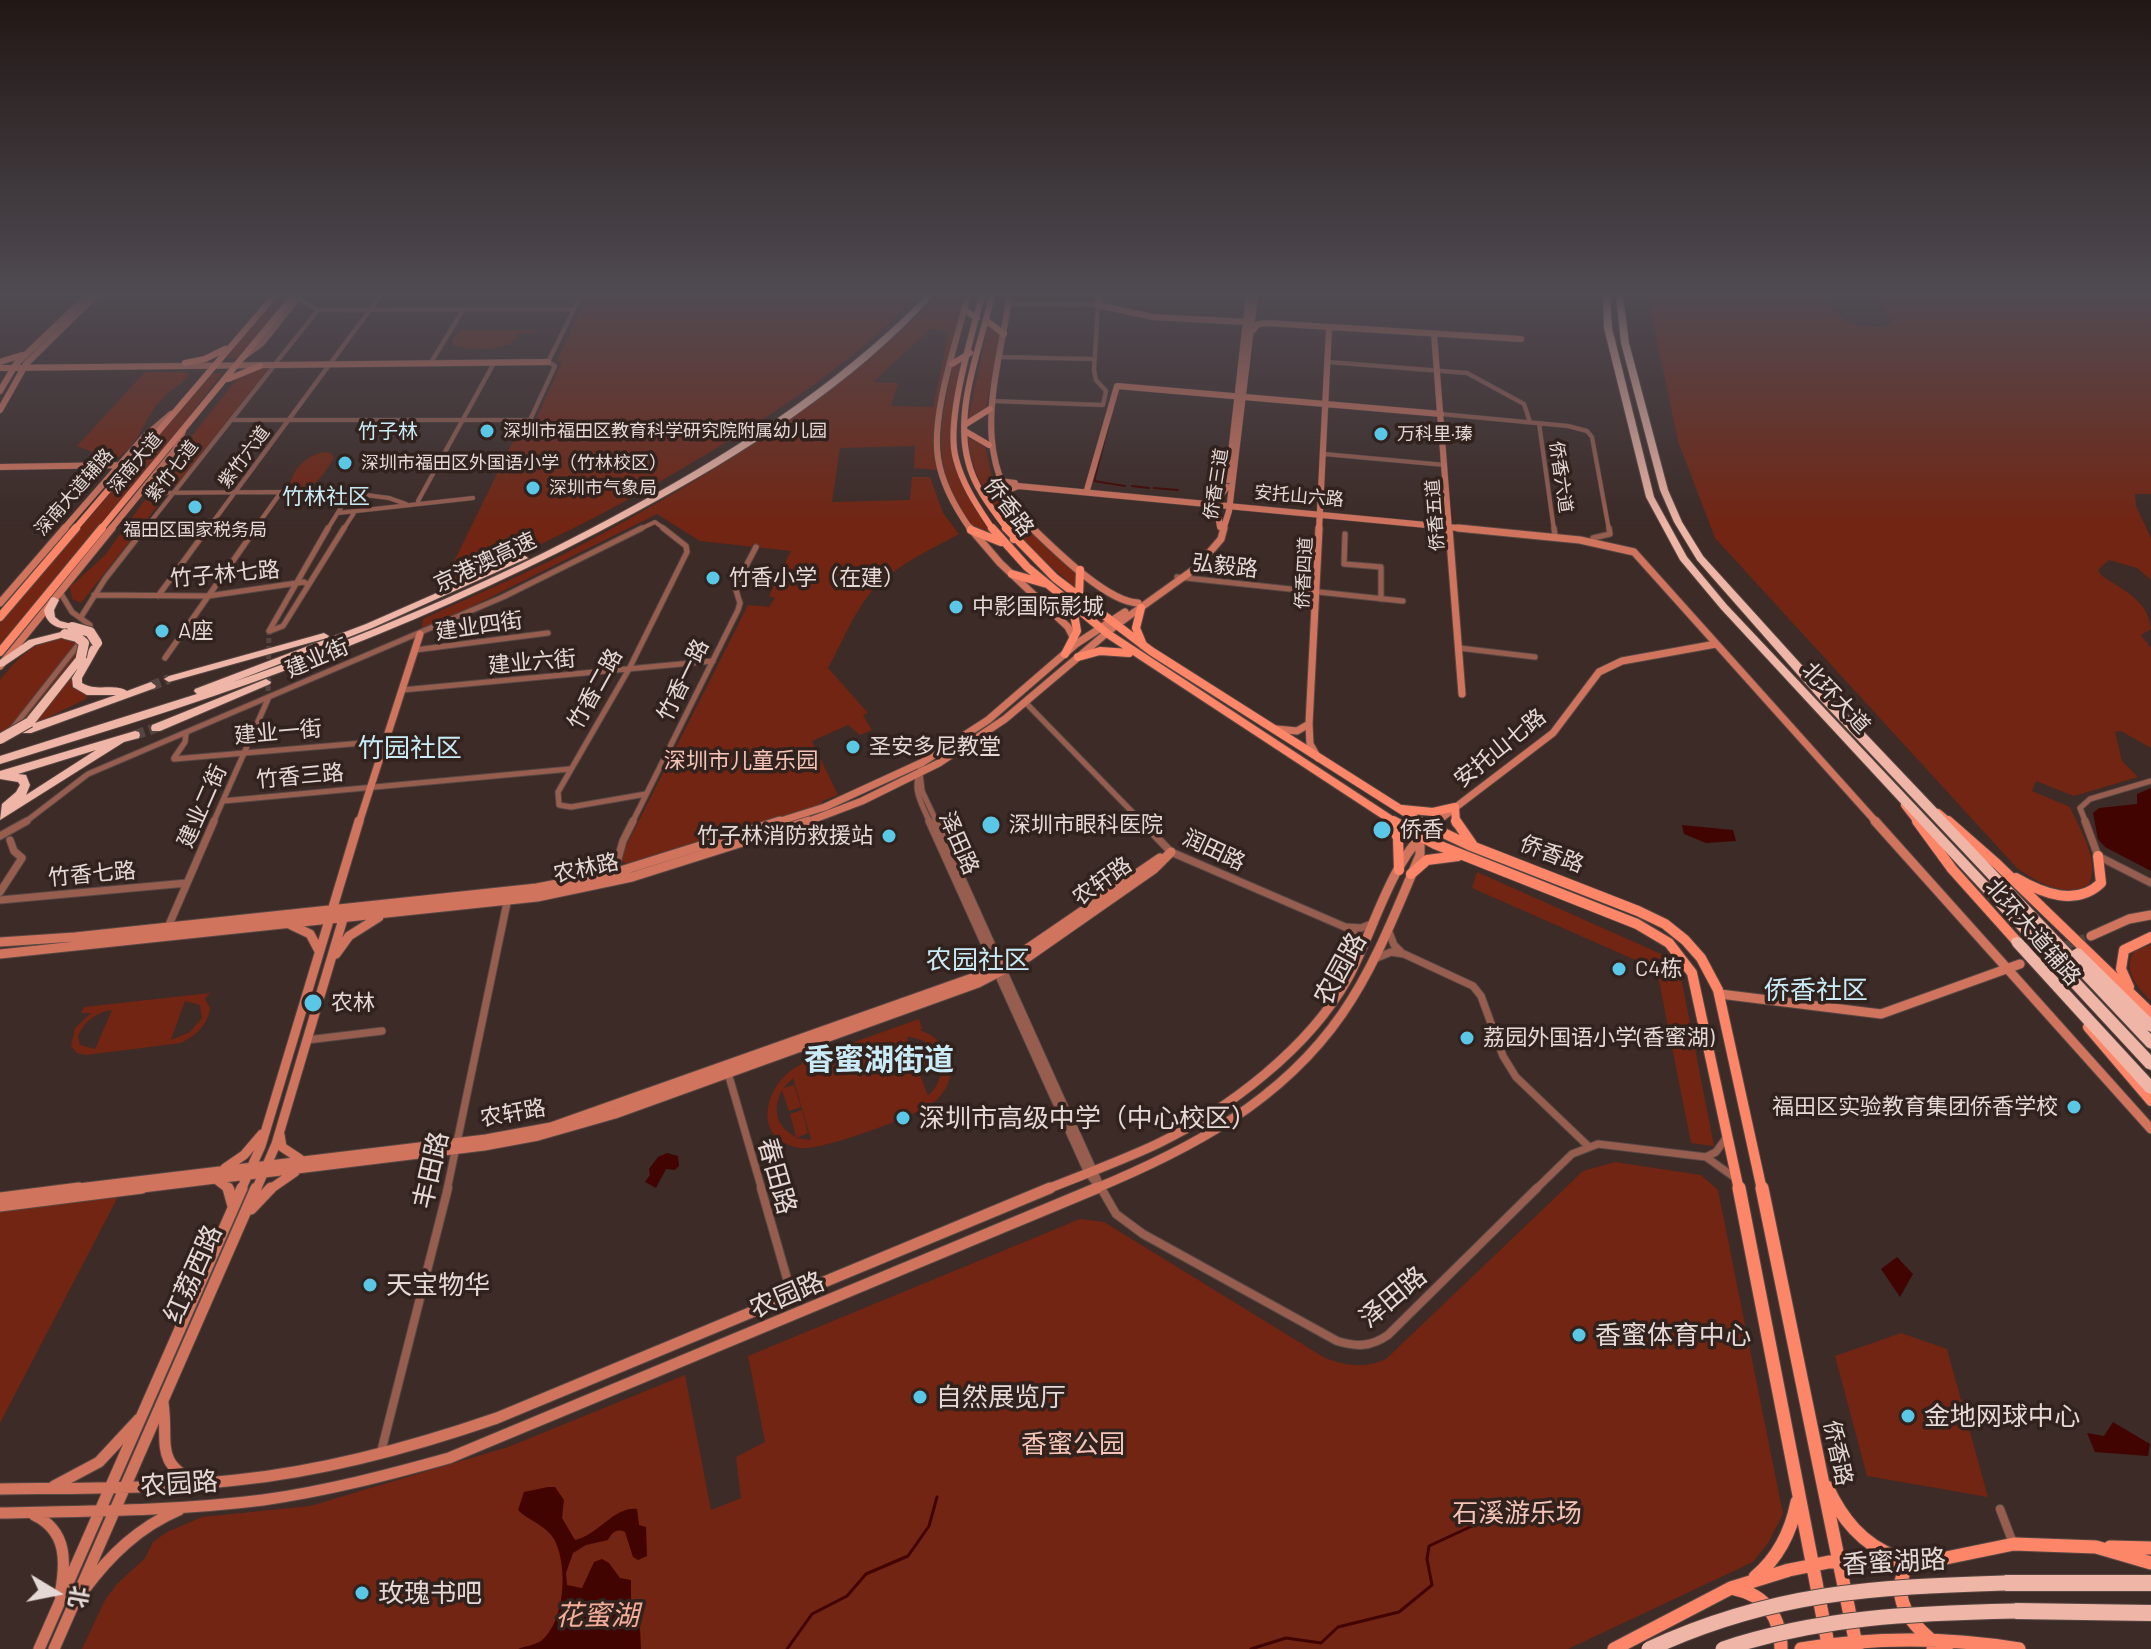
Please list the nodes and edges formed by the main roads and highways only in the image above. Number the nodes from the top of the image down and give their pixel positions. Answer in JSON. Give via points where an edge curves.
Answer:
{"nodes":[{"id":1,"x":3,"y":372,"type":"edge"},
{"id":2,"x":11,"y":372,"type":"edge"},
{"id":3,"x":21,"y":372,"type":"edge"},
{"id":4,"x":30,"y":372,"type":"edge"},
{"id":5,"x":209,"y":372,"type":"edge"},
{"id":6,"x":231,"y":372,"type":"edge"},
{"id":7,"x":247,"y":372,"type":"edge"},
{"id":8,"x":837,"y":372,"type":"edge"},
{"id":9,"x":847,"y":372,"type":"edge"},
{"id":10,"x":950,"y":372,"type":"edge"},
{"id":11,"x":966,"y":372,"type":"edge"},
{"id":12,"x":977,"y":372,"type":"edge"},
{"id":13,"x":997,"y":372,"type":"edge"},
{"id":14,"x":1242,"y":372,"type":"edge"},
{"id":15,"x":1244,"y":372,"type":"edge"},
{"id":16,"x":1328,"y":372,"type":"edge"},
{"id":17,"x":1438,"y":372,"type":"edge"},
{"id":18,"x":1619,"y":372,"type":"edge"},
{"id":19,"x":1632,"y":372,"type":"edge"},
{"id":20,"x":6,"y":378,"type":"junction"},
{"id":21,"x":15,"y":380,"type":"junction"},
{"id":22,"x":222,"y":383,"type":"junction"},
{"id":23,"x":0,"y":391,"type":"edge"},
{"id":24,"x":1240,"y":397,"type":"junction"},
{"id":25,"x":991,"y":404,"type":"junction"},
{"id":26,"x":1326,"y":404,"type":"junction"},
{"id":27,"x":178,"y":408,"type":"junction"},
{"id":28,"x":0,"y":410,"type":"edge"},
{"id":29,"x":1441,"y":414,"type":"junction"},
{"id":30,"x":966,"y":428,"type":"junction"},
{"id":31,"x":183,"y":431,"type":"junction"},
{"id":32,"x":989,"y":445,"type":"junction"},
{"id":33,"x":117,"y":467,"type":"junction"},
{"id":34,"x":0,"y":469,"type":"edge"},
{"id":35,"x":999,"y":481,"type":"junction"},
{"id":36,"x":1230,"y":489,"type":"junction"},
{"id":37,"x":1087,"y":490,"type":"junction"},
{"id":38,"x":1004,"y":492,"type":"junction"},
{"id":39,"x":1199,"y":502,"type":"junction"},
{"id":40,"x":1228,"y":505,"type":"junction"},
{"id":41,"x":1255,"y":508,"type":"junction"},
{"id":42,"x":1019,"y":514,"type":"junction"},
{"id":43,"x":1321,"y":514,"type":"junction"},
{"id":44,"x":1224,"y":524,"type":"junction"},
{"id":45,"x":1450,"y":526,"type":"junction"},
{"id":46,"x":971,"y":530,"type":"junction"},
{"id":47,"x":1014,"y":539,"type":"junction"},
{"id":48,"x":1593,"y":540,"type":"junction"},
{"id":49,"x":1008,"y":546,"type":"junction"},
{"id":50,"x":1080,"y":570,"type":"junction"},
{"id":51,"x":1012,"y":574,"type":"junction"},
{"id":52,"x":1050,"y":585,"type":"junction"},
{"id":53,"x":25,"y":586,"type":"junction"},
{"id":54,"x":57,"y":596,"type":"junction"},
{"id":55,"x":1079,"y":596,"type":"junction"},
{"id":56,"x":0,"y":603,"type":"edge"},
{"id":57,"x":1072,"y":605,"type":"junction"},
{"id":58,"x":416,"y":606,"type":"junction"},
{"id":59,"x":1140,"y":606,"type":"junction"},
{"id":60,"x":0,"y":610,"type":"edge"},
{"id":61,"x":0,"y":617,"type":"edge"},
{"id":62,"x":1112,"y":624,"type":"junction"},
{"id":63,"x":393,"y":626,"type":"junction"},
{"id":64,"x":68,"y":630,"type":"junction"},
{"id":65,"x":1102,"y":632,"type":"junction"},
{"id":66,"x":420,"y":634,"type":"road end"},
{"id":67,"x":1074,"y":639,"type":"junction"},
{"id":68,"x":10,"y":640,"type":"junction"},
{"id":69,"x":1716,"y":644,"type":"junction"},
{"id":70,"x":0,"y":652,"type":"edge"},
{"id":71,"x":1141,"y":652,"type":"junction"},
{"id":72,"x":1065,"y":654,"type":"junction"},
{"id":73,"x":1078,"y":657,"type":"junction"},
{"id":74,"x":0,"y":665,"type":"edge"},
{"id":75,"x":169,"y":679,"type":"tunnel mouth"},
{"id":76,"x":1462,"y":694,"type":"dead end"},
{"id":77,"x":1309,"y":724,"type":"junction"},
{"id":78,"x":28,"y":726,"type":"junction"},
{"id":79,"x":156,"y":728,"type":"tunnel mouth"},
{"id":80,"x":1271,"y":728,"type":"junction"},
{"id":81,"x":135,"y":735,"type":"tunnel mouth"},
{"id":82,"x":0,"y":741,"type":"edge"},
{"id":83,"x":119,"y":741,"type":"junction"},
{"id":84,"x":6,"y":754,"type":"edge"},
{"id":85,"x":1319,"y":759,"type":"junction"},
{"id":86,"x":0,"y":776,"type":"edge"},
{"id":87,"x":1891,"y":786,"type":"junction"},
{"id":88,"x":1393,"y":806,"type":"junction"},
{"id":89,"x":1455,"y":807,"type":"junction"},
{"id":90,"x":0,"y":810,"type":"edge"},
{"id":91,"x":1379,"y":812,"type":"junction"},
{"id":92,"x":0,"y":816,"type":"edge"},
{"id":93,"x":1430,"y":827,"type":"junction"},
{"id":94,"x":1420,"y":837,"type":"junction"},
{"id":95,"x":1478,"y":848,"type":"junction"},
{"id":96,"x":1171,"y":852,"type":"road end"},
{"id":97,"x":2098,"y":856,"type":"road end"},
{"id":98,"x":1468,"y":858,"type":"junction"},
{"id":99,"x":1991,"y":864,"type":"junction"},
{"id":100,"x":1399,"y":870,"type":"junction"},
{"id":101,"x":1411,"y":874,"type":"junction"},
{"id":102,"x":509,"y":896,"type":"junction"},
{"id":103,"x":395,"y":913,"type":"junction"},
{"id":104,"x":333,"y":914,"type":"junction"},
{"id":105,"x":2151,"y":915,"type":"edge"},
{"id":106,"x":343,"y":919,"type":"junction"},
{"id":107,"x":282,"y":925,"type":"junction"},
{"id":108,"x":2091,"y":936,"type":"tunnel mouth"},
{"id":109,"x":2151,"y":937,"type":"edge"},
{"id":110,"x":0,"y":942,"type":"edge"},
{"id":111,"x":2017,"y":942,"type":"junction"},
{"id":112,"x":0,"y":954,"type":"edge"},
{"id":113,"x":324,"y":963,"type":"junction"},
{"id":114,"x":2020,"y":964,"type":"tunnel mouth"},
{"id":115,"x":2009,"y":968,"type":"junction"},
{"id":116,"x":1720,"y":994,"type":"junction"},
{"id":117,"x":2141,"y":1003,"type":"junction"},
{"id":118,"x":2151,"y":1013,"type":"edge"},
{"id":119,"x":2151,"y":1026,"type":"edge"},
{"id":120,"x":2151,"y":1043,"type":"edge"},
{"id":121,"x":2151,"y":1064,"type":"edge"},
{"id":122,"x":2151,"y":1088,"type":"edge"},
{"id":123,"x":2151,"y":1101,"type":"edge"},
{"id":124,"x":269,"y":1119,"type":"junction"},
{"id":125,"x":280,"y":1129,"type":"junction"},
{"id":126,"x":2151,"y":1129,"type":"edge"},
{"id":127,"x":1731,"y":1150,"type":"junction"},
{"id":128,"x":1753,"y":1154,"type":"junction"},
{"id":129,"x":308,"y":1164,"type":"junction"},
{"id":130,"x":257,"y":1170,"type":"junction"},
{"id":131,"x":214,"y":1175,"type":"junction"},
{"id":132,"x":1736,"y":1179,"type":"junction"},
{"id":133,"x":1758,"y":1179,"type":"junction"},
{"id":134,"x":157,"y":1182,"type":"junction"},
{"id":135,"x":0,"y":1198,"type":"edge"},
{"id":136,"x":0,"y":1206,"type":"edge"},
{"id":137,"x":232,"y":1214,"type":"junction"},
{"id":138,"x":240,"y":1227,"type":"junction"},
{"id":139,"x":163,"y":1403,"type":"junction"},
{"id":140,"x":149,"y":1405,"type":"junction"},
{"id":141,"x":1818,"y":1464,"type":"junction"},
{"id":142,"x":202,"y":1484,"type":"junction"},
{"id":143,"x":112,"y":1488,"type":"junction"},
{"id":144,"x":126,"y":1488,"type":"junction"},
{"id":145,"x":0,"y":1489,"type":"edge"},
{"id":146,"x":46,"y":1489,"type":"junction"},
{"id":147,"x":1797,"y":1490,"type":"junction"},
{"id":148,"x":191,"y":1506,"type":"junction"},
{"id":149,"x":115,"y":1510,"type":"junction"},
{"id":150,"x":102,"y":1511,"type":"junction"},
{"id":151,"x":0,"y":1513,"type":"edge"},
{"id":152,"x":26,"y":1513,"type":"junction"},
{"id":153,"x":2096,"y":1547,"type":"junction"},
{"id":154,"x":2151,"y":1548,"type":"edge"},
{"id":155,"x":1911,"y":1560,"type":"junction"},
{"id":156,"x":1839,"y":1561,"type":"junction"},
{"id":157,"x":2151,"y":1563,"type":"edge"},
{"id":158,"x":1812,"y":1564,"type":"junction"},
{"id":159,"x":2151,"y":1583,"type":"edge"},
{"id":160,"x":1736,"y":1587,"type":"junction"},
{"id":161,"x":73,"y":1607,"type":"junction"},
{"id":162,"x":58,"y":1608,"type":"junction"},
{"id":163,"x":2151,"y":1613,"type":"edge"},
{"id":164,"x":1932,"y":1644,"type":"edge"},
{"id":165,"x":1857,"y":1645,"type":"edge"},
{"id":166,"x":1829,"y":1647,"type":"edge"},
{"id":167,"x":39,"y":1649,"type":"edge"},
{"id":168,"x":54,"y":1649,"type":"edge"},
{"id":169,"x":1614,"y":1649,"type":"edge"},
{"id":170,"x":1649,"y":1649,"type":"edge"},
{"id":171,"x":1723,"y":1649,"type":"edge"},
{"id":172,"x":1781,"y":1649,"type":"edge"},
{"id":173,"x":1801,"y":1649,"type":"edge"},
{"id":174,"x":2019,"y":1649,"type":"edge"}],
"edges":[{"from":1,"to":20,"type":"main road"},
{"from":2,"to":20,"type":"main road"},
{"from":3,"to":21,"type":"main road"},
{"from":4,"to":21,"type":"main road"},
{"from":5,"to":27,"type":"main road","name":"深南大道"},
{"from":6,"to":22,"type":"main road","name":"深南大道"},
{"from":7,"to":22,"type":"main road"},
{"from":8,"to":58,"type":"highway","name":"京港澳高速","via":[[755,434],[575,534]]},
{"from":9,"to":63,"type":"highway","name":"京港澳高速","via":[[728,457],[577,540]]},
{"from":10,"to":46,"type":"main road","via":[[937,427],[937,457],[947,492]]},
{"from":11,"to":49,"type":"main road","name":"侨香路","via":[[955,457],[971,498]]},
{"from":12,"to":30,"type":"main road","name":"侨香路"},
{"from":13,"to":25,"type":"main road"},
{"from":14,"to":24,"type":"main road","name":"侨香三道"},
{"from":15,"to":24,"type":"main road","name":"侨香三道"},
{"from":16,"to":26,"type":"main road","name":"侨香四道"},
{"from":17,"to":29,"type":"main road","name":"侨香五道"},
{"from":18,"to":87,"type":"highway","name":"北环大道","via":[[1645,479],[1669,537],[1716,598]]},
{"from":19,"to":99,"type":"highway","name":"北环大道","via":[[1657,470],[1688,540],[1731,596]]},
{"from":20,"to":23,"type":"main road"},
{"from":21,"to":28,"type":"main road"},
{"from":22,"to":31,"type":"main road","name":"深南大道"},
{"from":24,"to":26,"type":"main road"},
{"from":24,"to":36,"type":"main road","name":"侨香三道"},
{"from":24,"to":37,"type":"main road","via":[[1117,386]]},
{"from":25,"to":30,"type":"main road"},
{"from":25,"to":32,"type":"main road"},
{"from":26,"to":29,"type":"main road"},
{"from":26,"to":43,"type":"main road","name":"侨香四道"},
{"from":27,"to":33,"type":"main road","name":"深南大道辅路"},
{"from":27,"to":53,"type":"main road","name":"深南大道"},
{"from":29,"to":45,"type":"main road","name":"侨香五道"},
{"from":30,"to":32,"type":"main road"},
{"from":30,"to":47,"type":"main road","name":"侨香路","via":[[967,460],[978,489]]},
{"from":31,"to":54,"type":"main road","via":[[175,450]]},
{"from":31,"to":68,"type":"main road","name":"深南大道"},
{"from":32,"to":35,"type":"main road"},
{"from":33,"to":34,"type":"main road"},
{"from":33,"to":56,"type":"main road","name":"深南大道辅路"},
{"from":35,"to":37,"type":"main road","name":"安托山六路"},
{"from":35,"to":38,"type":"main road"},
{"from":36,"to":39,"type":"main road"},
{"from":36,"to":40,"type":"main road","name":"侨香三道"},
{"from":36,"to":41,"type":"main road"},
{"from":37,"to":39,"type":"main road","name":"安托山六路"},
{"from":38,"to":39,"type":"main road","name":"安托山六路","via":[[1018,486]]},
{"from":38,"to":42,"type":"main road"},
{"from":39,"to":40,"type":"main road","name":"安托山六路"},
{"from":39,"to":44,"type":"main road","via":[[1217,512]]},
{"from":40,"to":41,"type":"main road","name":"安托山六路"},
{"from":40,"to":44,"type":"main road","name":"侨香三道"},
{"from":41,"to":43,"type":"main road","name":"安托山六路"},
{"from":41,"to":44,"type":"main road","via":[[1239,511]]},
{"from":42,"to":47,"type":"main road"},
{"from":42,"to":50,"type":"main road"},
{"from":43,"to":45,"type":"main road","name":"安托山六路"},
{"from":43,"to":77,"type":"main road","name":"侨香四道"},
{"from":44,"to":59,"type":"main road","name":"侨香三道","via":[[1213,551]]},
{"from":45,"to":48,"type":"main road","name":"安托山六路"},
{"from":45,"to":48,"type":"main road","name":"安托山六路"},
{"from":45,"to":76,"type":"main road","name":"侨香五道"},
{"from":46,"to":49,"type":"main road"},
{"from":46,"to":51,"type":"main road"},
{"from":47,"to":55,"type":"main road","name":"侨香路"},
{"from":48,"to":69,"type":"main road","name":"安托山六路","via":[[1640,556]]},
{"from":49,"to":52,"type":"main road","name":"侨香路"},
{"from":50,"to":55,"type":"main road"},
{"from":50,"to":59,"type":"main road","via":[[1112,599]]},
{"from":51,"to":52,"type":"main road"},
{"from":51,"to":67,"type":"main road"},
{"from":52,"to":57,"type":"main road","name":"侨香路"},
{"from":53,"to":60,"type":"main road"},
{"from":53,"to":61,"type":"main road","name":"深南大道"},
{"from":54,"to":64,"type":"highway","via":[[50,618]]},
{"from":54,"to":74,"type":"main road"},
{"from":55,"to":62,"type":"main road","name":"侨香路"},
{"from":57,"to":65,"type":"main road","name":"侨香路"},
{"from":57,"to":67,"type":"main road","via":[[1078,623]]},
{"from":58,"to":75,"type":"highway"},
{"from":58,"to":84,"type":"highway","name":"京港澳高速","via":[[205,689]]},
{"from":59,"to":62,"type":"main road","name":"侨香三道"},
{"from":59,"to":71,"type":"main road","via":[[1136,628]]},
{"from":62,"to":65,"type":"main road","name":"农林路"},
{"from":62,"to":71,"type":"main road","name":"侨香路"},
{"from":63,"to":79,"type":"highway"},
{"from":63,"to":84,"type":"highway","name":"京港澳高速","via":[[220,691]]},
{"from":64,"to":74,"type":"highway","via":[[32,642]]},
{"from":64,"to":78,"type":"highway","bridge":true,"via":[[84,643],[81,657]]},
{"from":64,"to":78,"type":"highway","bridge":true,"via":[[90,632],[97,643],[77,678],[79,687],[101,692],[146,687]]},
{"from":65,"to":71,"type":"main road","name":"侨香路"},
{"from":65,"to":72,"type":"main road","name":"农林路"},
{"from":65,"to":73,"type":"main road","name":"农林路"},
{"from":66,"to":104,"type":"main road","name":"红荔西路"},
{"from":67,"to":72,"type":"main road"},
{"from":68,"to":70,"type":"main road","name":"深南大道"},
{"from":68,"to":74,"type":"main road"},
{"from":69,"to":89,"type":"main road","name":"安托山七路","via":[[1605,668],[1553,733]]},
{"from":69,"to":115,"type":"main road"},
{"from":71,"to":73,"type":"main road","via":[[1105,650]]},
{"from":71,"to":80,"type":"main road","name":"侨香路"},
{"from":71,"to":91,"type":"main road","name":"侨香路"},
{"from":72,"to":102,"type":"main road","name":"农林路","via":[[988,720],[923,762],[825,807],[614,873]]},
{"from":73,"to":102,"type":"main road","name":"农林路","via":[[977,739],[920,773],[830,814],[595,886]]},
{"from":77,"to":80,"type":"main road","via":[[1297,731]]},
{"from":77,"to":85,"type":"main road","name":"侨香四道","via":[[1310,744]]},
{"from":78,"to":82,"type":"highway","bridge":true},
{"from":80,"to":85,"type":"main road","name":"侨香路"},
{"from":81,"to":83,"type":"highway"},
{"from":83,"to":86,"type":"highway"},
{"from":83,"to":92,"type":"highway"},
{"from":85,"to":88,"type":"main road","name":"侨香路"},
{"from":86,"to":90,"type":"highway","via":[[18,777],[25,785]]},
{"from":87,"to":111,"type":"main road","name":"北环大道辅路","via":[[1943,857]]},
{"from":87,"to":121,"type":"highway","name":"北环大道"},
{"from":88,"to":89,"type":"main road","via":[[1425,812]]},
{"from":88,"to":93,"type":"main road","name":"侨香路"},
{"from":89,"to":93,"type":"main road","name":"安托山七路"},
{"from":89,"to":95,"type":"main road","via":[[1459,829]]},
{"from":91,"to":94,"type":"main road","name":"侨香路"},
{"from":91,"to":100,"type":"main road","via":[[1398,838]]},
{"from":93,"to":94,"type":"main road","name":"农园路"},
{"from":93,"to":95,"type":"main road","name":"侨香路"},
{"from":94,"to":98,"type":"main road","name":"侨香路"},
{"from":94,"to":100,"type":"main road","name":"农园路"},
{"from":94,"to":101,"type":"main road","name":"农园路","via":[[1420,855]]},
{"from":95,"to":116,"type":"main road","name":"侨香路","via":[[1665,924],[1701,954]]},
{"from":96,"to":129,"type":"main road","name":"农轩路","via":[[1028,957],[727,1070],[551,1127],[458,1146]]},
{"from":97,"to":99,"type":"main road","via":[[2101,883],[2079,895],[2044,891]]},
{"from":98,"to":101,"type":"main road","via":[[1435,857]]},
{"from":98,"to":127,"type":"main road","name":"侨香路","via":[[1637,924],[1669,943],[1692,973],[1699,994]]},
{"from":99,"to":117,"type":"main road","name":"北环大道辅路"},
{"from":99,"to":119,"type":"highway"},
{"from":99,"to":120,"type":"highway","name":"北环大道"},
{"from":100,"to":142,"type":"main road","name":"农园路","via":[[1347,980],[1308,1033],[1252,1086],[1196,1123],[1092,1172],[497,1418],[380,1456]]},
{"from":101,"to":148,"type":"main road","name":"农园路","via":[[1372,962],[1325,1038],[1271,1092],[1210,1136],[1158,1163],[449,1458],[311,1492]]},
{"from":102,"to":103,"type":"main road","name":"农林路"},
{"from":102,"to":104,"type":"main road","name":"农林路"},
{"from":103,"to":106,"type":"main road","name":"农林路"},
{"from":103,"to":113,"type":"main road","via":[[370,921]]},
{"from":104,"to":106,"type":"main road"},
{"from":104,"to":107,"type":"main road","name":"农林路"},
{"from":104,"to":110,"type":"main road","name":"农林路"},
{"from":104,"to":113,"type":"main road","name":"红荔西路"},
{"from":105,"to":108,"type":"main road"},
{"from":106,"to":113,"type":"main road","name":"红荔西路"},
{"from":107,"to":112,"type":"main road","name":"农林路"},
{"from":107,"to":113,"type":"main road","via":[[315,938]]},
{"from":109,"to":117,"type":"main road","via":[[2127,946],[2121,957],[2123,976]]},
{"from":111,"to":122,"type":"highway"},
{"from":111,"to":123,"type":"main road","name":"北环大道辅路"},
{"from":113,"to":124,"type":"main road","name":"红荔西路"},
{"from":113,"to":125,"type":"main road","name":"红荔西路"},
{"from":114,"to":115,"type":"main road"},
{"from":115,"to":116,"type":"main road","via":[[1881,1014]]},
{"from":115,"to":126,"type":"main road"},
{"from":116,"to":128,"type":"main road","name":"侨香路"},
{"from":117,"to":118,"type":"main road","name":"北环大道辅路"},
{"from":124,"to":130,"type":"main road","name":"红荔西路"},
{"from":124,"to":131,"type":"main road","via":[[252,1148]]},
{"from":125,"to":129,"type":"main road","via":[[282,1147]]},
{"from":125,"to":130,"type":"main road","name":"红荔西路"},
{"from":127,"to":128,"type":"main road"},
{"from":127,"to":132,"type":"main road","name":"侨香路"},
{"from":128,"to":133,"type":"main road","name":"侨香路"},
{"from":129,"to":130,"type":"main road","name":"农轩路"},
{"from":129,"to":138,"type":"main road","via":[[262,1195]]},
{"from":130,"to":131,"type":"main road","name":"农轩路"},
{"from":130,"to":137,"type":"main road","name":"红荔西路"},
{"from":130,"to":138,"type":"main road","name":"红荔西路"},
{"from":131,"to":134,"type":"main road","name":"农轩路"},
{"from":131,"to":137,"type":"main road","via":[[233,1195]]},
{"from":132,"to":133,"type":"main road"},
{"from":132,"to":147,"type":"main road","name":"侨香路"},
{"from":133,"to":141,"type":"main road","name":"侨香路"},
{"from":134,"to":135,"type":"main road","name":"农轩路"},
{"from":134,"to":136,"type":"main road","name":"农轩路"},
{"from":137,"to":140,"type":"main road","name":"红荔西路"},
{"from":138,"to":139,"type":"main road","name":"红荔西路"},
{"from":139,"to":142,"type":"main road","via":[[162,1446],[173,1471]]},
{"from":139,"to":144,"type":"main road","name":"红荔西路"},
{"from":140,"to":143,"type":"main road","name":"红荔西路"},
{"from":140,"to":146,"type":"main road","via":[[99,1462]]},
{"from":141,"to":155,"type":"main road","via":[[1832,1499],[1858,1533],[1882,1551]]},
{"from":141,"to":156,"type":"main road","name":"侨香路"},
{"from":142,"to":144,"type":"main road","name":"农园路"},
{"from":143,"to":144,"type":"main road","name":"农园路"},
{"from":143,"to":146,"type":"main road","name":"农园路"},
{"from":143,"to":150,"type":"main road","name":"红荔西路"},
{"from":144,"to":149,"type":"main road","name":"红荔西路"},
{"from":145,"to":146,"type":"main road","name":"农园路"},
{"from":147,"to":158,"type":"main road","name":"侨香路"},
{"from":147,"to":160,"type":"main road","via":[[1794,1519],[1779,1552],[1762,1572]]},
{"from":148,"to":149,"type":"main road","name":"农园路"},
{"from":148,"to":161,"type":"main road","via":[[150,1525],[123,1546]]},
{"from":149,"to":150,"type":"main road","name":"农园路"},
{"from":149,"to":161,"type":"main road","name":"红荔西路"},
{"from":150,"to":152,"type":"main road","name":"农园路"},
{"from":150,"to":162,"type":"main road","name":"红荔西路"},
{"from":151,"to":152,"type":"main road","name":"农园路"},
{"from":152,"to":162,"type":"main road","via":[[44,1518],[60,1538],[65,1555]]},
{"from":153,"to":154,"type":"main road"},
{"from":153,"to":155,"type":"main road","via":[[2014,1544]]},
{"from":153,"to":157,"type":"main road"},
{"from":155,"to":156,"type":"main road"},
{"from":155,"to":164,"type":"main road","via":[[1900,1575],[1900,1595]]},
{"from":156,"to":158,"type":"main road"},
{"from":156,"to":165,"type":"main road","name":"侨香路"},
{"from":158,"to":160,"type":"main road"},
{"from":158,"to":166,"type":"main road","name":"侨香路"},
{"from":159,"to":170,"type":"highway","name":"香蜜湖路","bridge":true,"via":[[2005,1583],[1823,1593],[1725,1616]]},
{"from":160,"to":169,"type":"main road"},
{"from":160,"to":172,"type":"main road","via":[[1765,1602],[1780,1631]]},
{"from":161,"to":162,"type":"main road"},
{"from":161,"to":168,"type":"main road","name":"红荔西路"},
{"from":162,"to":167,"type":"main road","name":"红荔西路"},
{"from":163,"to":171,"type":"highway","bridge":true,"via":[[2015,1611],[1848,1618]]},
{"from":164,"to":165,"type":"main road"},
{"from":164,"to":174,"type":"main road","via":[[1960,1640]]},
{"from":165,"to":166,"type":"main road"},
{"from":166,"to":173,"type":"main road"}]}
